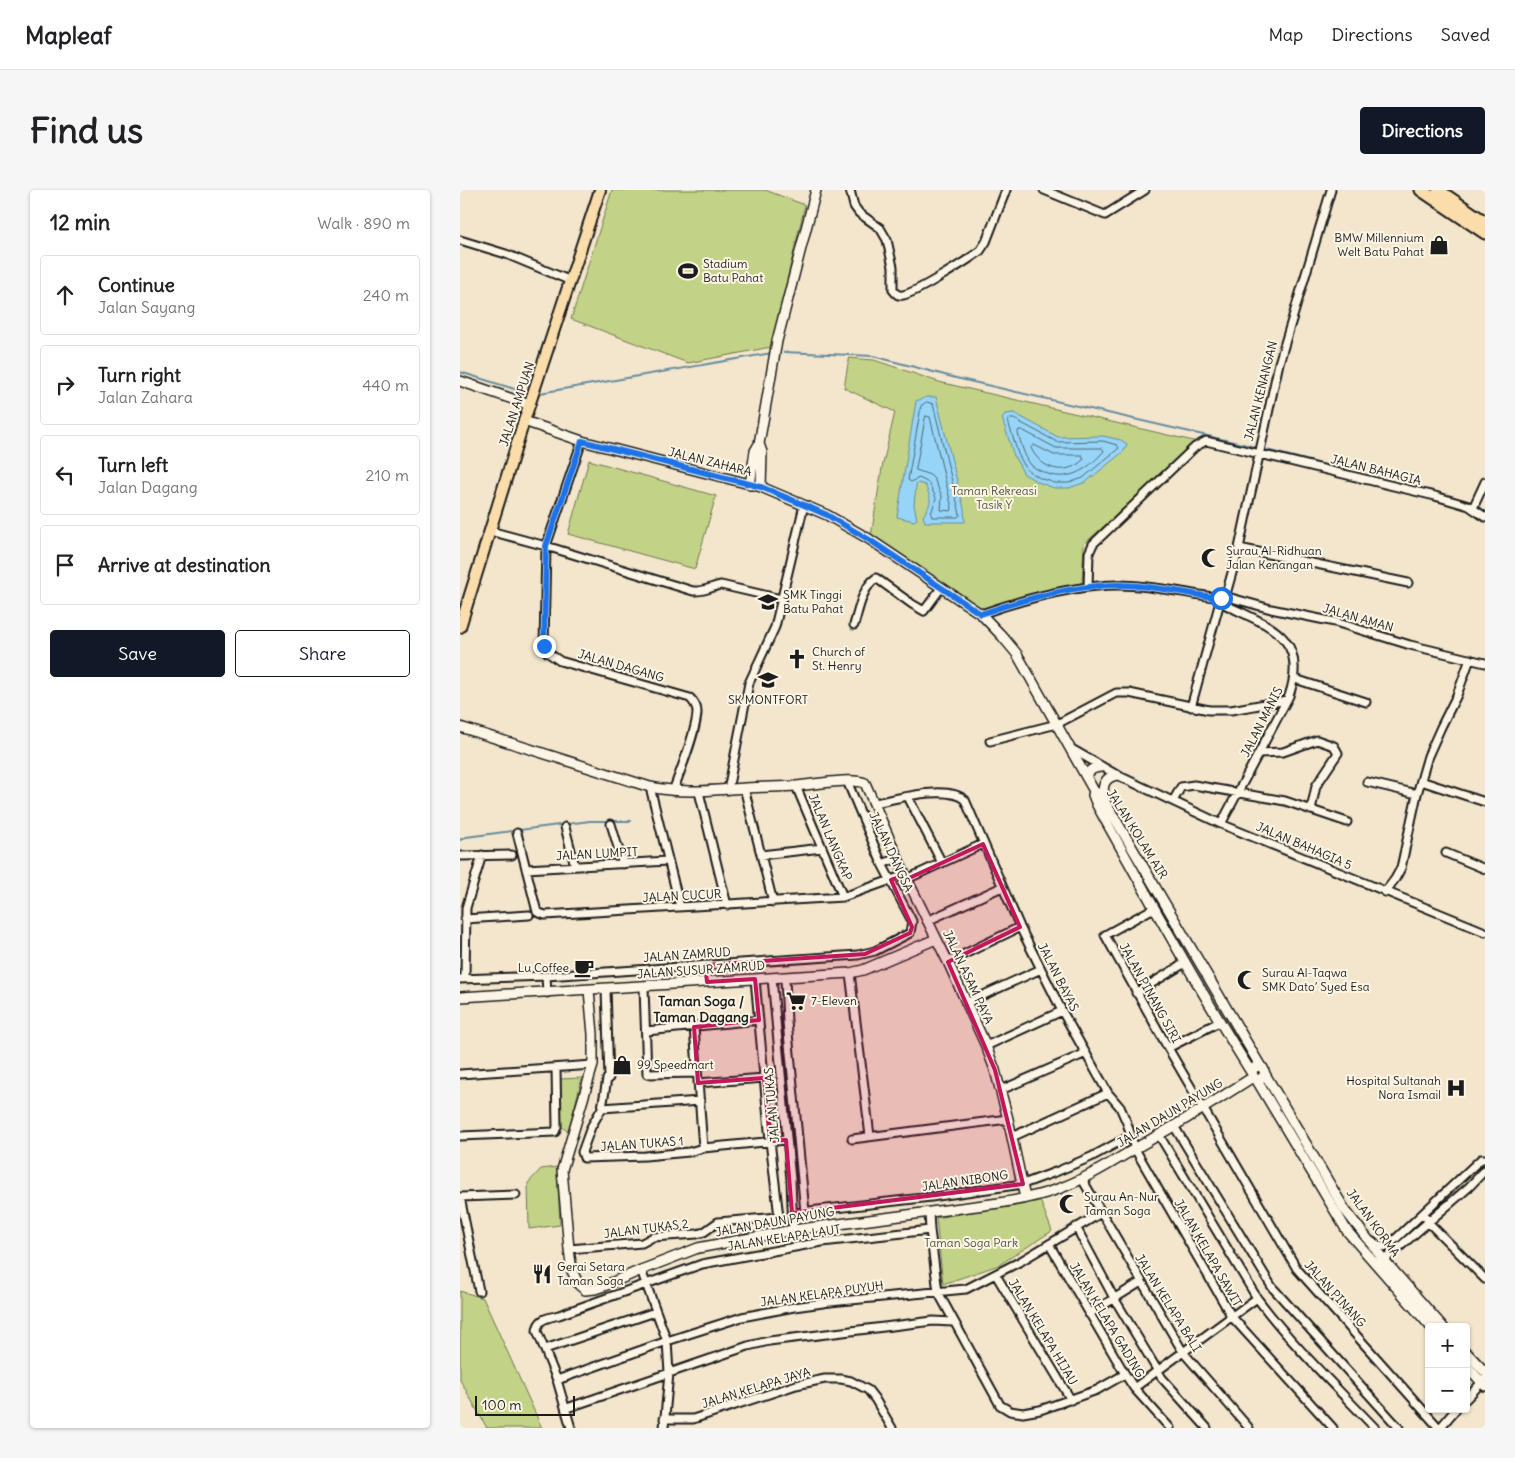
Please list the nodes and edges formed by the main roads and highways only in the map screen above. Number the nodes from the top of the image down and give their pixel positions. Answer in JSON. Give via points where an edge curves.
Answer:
{"nodes":[{"id":1,"x":600,"y":190,"type":"edge"},
{"id":2,"x":1421,"y":190,"type":"edge"},
{"id":3,"x":1438,"y":190,"type":"edge"},
{"id":4,"x":1485,"y":222,"type":"edge"},
{"id":5,"x":1485,"y":232,"type":"edge"},
{"id":6,"x":460,"y":627,"type":"edge"}],
"edges":[{"from":1,"to":6,"type":"main road","name":"JALAN AMPUAN"},
{"from":2,"to":5,"type":"highway"},
{"from":3,"to":4,"type":"highway"}]}
